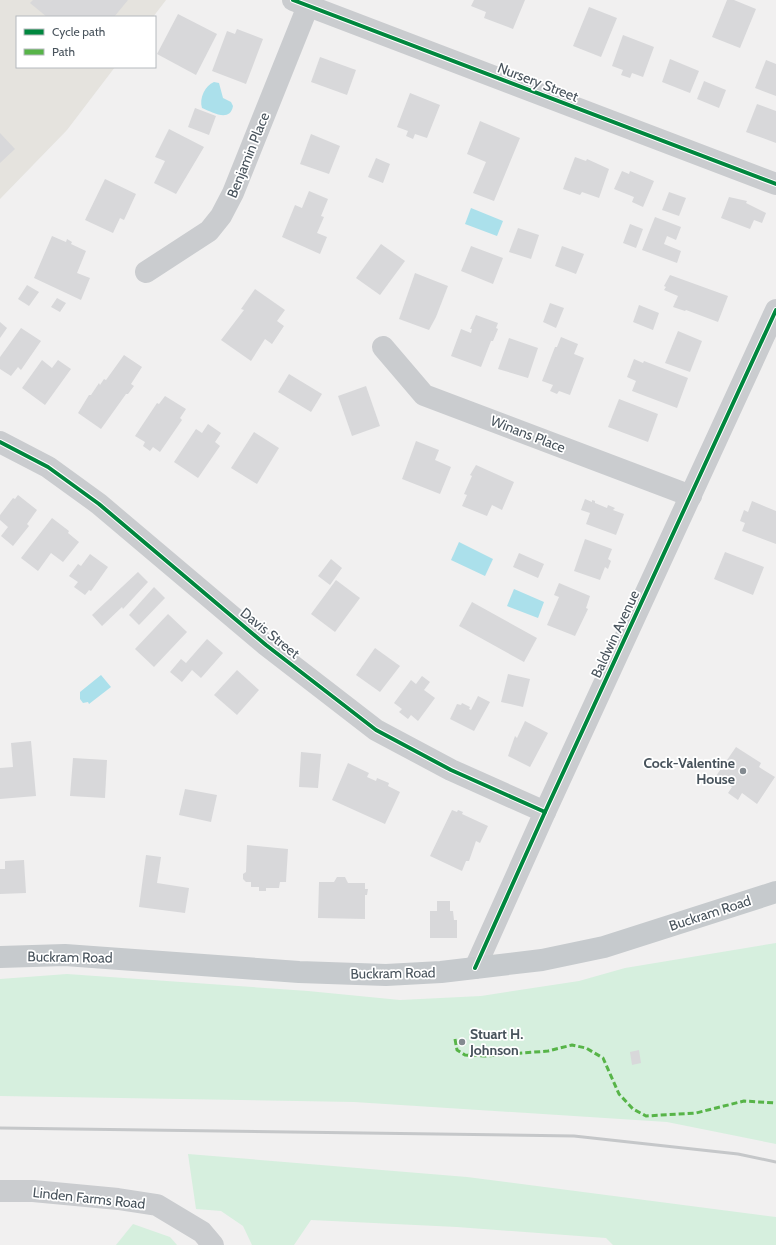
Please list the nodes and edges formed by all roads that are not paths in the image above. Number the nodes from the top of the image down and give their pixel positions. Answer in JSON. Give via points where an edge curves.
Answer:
{"nodes":[{"id":1,"x":300,"y":3,"type":"edge"},
{"id":2,"x":776,"y":184,"type":"edge"},
{"id":3,"x":146,"y":272,"type":"dead end"},
{"id":4,"x":776,"y":310,"type":"edge"},
{"id":5,"x":383,"y":346,"type":"dead end"},
{"id":6,"x":0,"y":442,"type":"edge"},
{"id":7,"x":691,"y":496,"type":"junction"},
{"id":8,"x":545,"y":812,"type":"junction"},
{"id":9,"x":776,"y":892,"type":"edge"},
{"id":10,"x":0,"y":957,"type":"edge"},
{"id":11,"x":476,"y":968,"type":"junction"},
{"id":12,"x":0,"y":1191,"type":"edge"},
{"id":13,"x":213,"y":1245,"type":"edge"}],
"edges":[{"from":1,"to":2,"type":"street","name":"Nursery Street"},
{"from":1,"to":3,"type":"street","name":"Benjamin Place","via":[[233,193],[221,216],[209,231]]},
{"from":4,"to":7,"type":"street","name":"Baldwin Avenue"},
{"from":5,"to":7,"type":"street","name":"Winans Place","via":[[424,395]]},
{"from":6,"to":8,"type":"street","name":"Davis Street","via":[[48,467],[99,504],[266,645],[376,730],[451,770]]},
{"from":7,"to":8,"type":"street","name":"Baldwin Avenue"},
{"from":8,"to":11,"type":"street","name":"Baldwin Avenue"},
{"from":9,"to":11,"type":"main road","name":"Buckram Road","via":[[604,947],[542,960]]},
{"from":10,"to":11,"type":"main road","name":"Buckram Road","via":[[65,955],[299,972],[386,975]]},
{"from":12,"to":13,"type":"street","name":"Linden Farms Road","via":[[33,1191],[157,1205],[202,1232]]}]}
